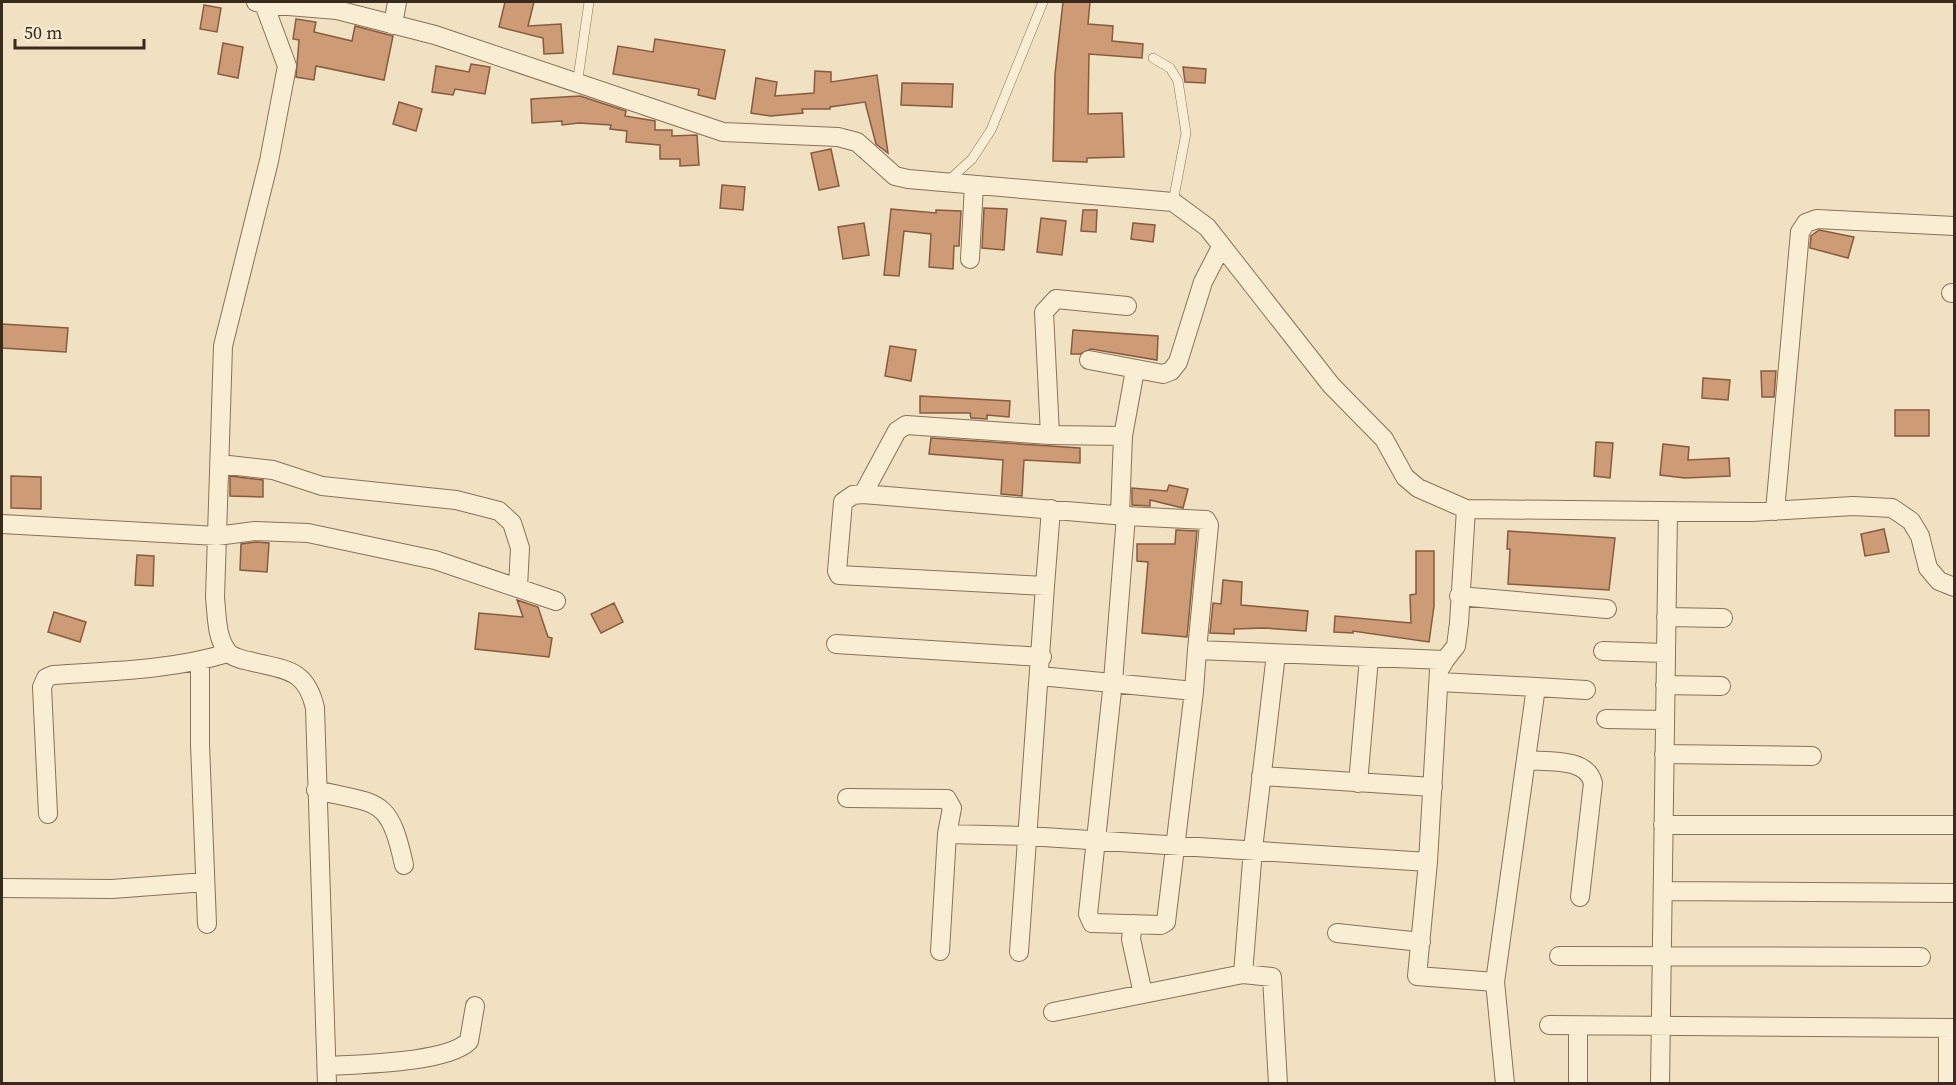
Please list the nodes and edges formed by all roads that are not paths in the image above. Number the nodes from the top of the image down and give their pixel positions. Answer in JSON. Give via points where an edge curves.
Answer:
{"nodes":[{"id":1,"x":397,"y":2,"type":"edge"},
{"id":2,"x":589,"y":2,"type":"edge"},
{"id":3,"x":1043,"y":2,"type":"edge"},
{"id":4,"x":260,"y":3,"type":"edge"},
{"id":5,"x":393,"y":25,"type":"junction"},
{"id":6,"x":1153,"y":58,"type":"dead end"},
{"id":7,"x":577,"y":85,"type":"junction"},
{"id":8,"x":946,"y":183,"type":"junction"},
{"id":9,"x":974,"y":185,"type":"junction"},
{"id":10,"x":1173,"y":202,"type":"junction"},
{"id":11,"x":1954,"y":226,"type":"edge"},
{"id":12,"x":1221,"y":247,"type":"junction"},
{"id":13,"x":970,"y":259,"type":"dead end"},
{"id":14,"x":1127,"y":306,"type":"dead end"},
{"id":15,"x":1089,"y":360,"type":"dead end"},
{"id":16,"x":1135,"y":370,"type":"junction"},
{"id":17,"x":1050,"y":435,"type":"junction"},
{"id":18,"x":1123,"y":436,"type":"junction"},
{"id":19,"x":220,"y":464,"type":"junction"},
{"id":20,"x":863,"y":494,"type":"junction"},
{"id":21,"x":1051,"y":509,"type":"junction"},
{"id":22,"x":1466,"y":509,"type":"junction"},
{"id":23,"x":1775,"y":511,"type":"junction"},
{"id":24,"x":1668,"y":512,"type":"junction"},
{"id":25,"x":1123,"y":515,"type":"junction"},
{"id":26,"x":2,"y":524,"type":"edge"},
{"id":27,"x":217,"y":536,"type":"junction"},
{"id":28,"x":1045,"y":586,"type":"junction"},
{"id":29,"x":1954,"y":586,"type":"edge"},
{"id":30,"x":518,"y":587,"type":"junction"},
{"id":31,"x":1459,"y":596,"type":"junction"},
{"id":32,"x":556,"y":602,"type":"dead end"},
{"id":33,"x":1607,"y":609,"type":"dead end"},
{"id":34,"x":1666,"y":616,"type":"junction"},
{"id":35,"x":1723,"y":618,"type":"dead end"},
{"id":36,"x":836,"y":645,"type":"dead end"},
{"id":37,"x":1197,"y":650,"type":"junction"},
{"id":38,"x":1603,"y":651,"type":"dead end"},
{"id":39,"x":228,"y":653,"type":"junction"},
{"id":40,"x":1665,"y":653,"type":"junction"},
{"id":41,"x":1276,"y":654,"type":"junction"},
{"id":42,"x":1042,"y":657,"type":"junction"},
{"id":43,"x":1369,"y":658,"type":"junction"},
{"id":44,"x":1445,"y":660,"type":"junction"},
{"id":45,"x":200,"y":662,"type":"junction"},
{"id":46,"x":1040,"y":676,"type":"junction"},
{"id":47,"x":1113,"y":681,"type":"junction"},
{"id":48,"x":1439,"y":682,"type":"junction"},
{"id":49,"x":1665,"y":685,"type":"junction"},
{"id":50,"x":1721,"y":686,"type":"dead end"},
{"id":51,"x":1536,"y":687,"type":"junction"},
{"id":52,"x":1586,"y":690,"type":"dead end"},
{"id":53,"x":1194,"y":692,"type":"junction"},
{"id":54,"x":1605,"y":719,"type":"dead end"},
{"id":55,"x":1665,"y":720,"type":"junction"},
{"id":56,"x":1664,"y":754,"type":"junction"},
{"id":57,"x":1812,"y":756,"type":"dead end"},
{"id":58,"x":1526,"y":760,"type":"junction"},
{"id":59,"x":1261,"y":776,"type":"junction"},
{"id":60,"x":1358,"y":783,"type":"junction"},
{"id":61,"x":1433,"y":787,"type":"junction"},
{"id":62,"x":316,"y":790,"type":"junction"},
{"id":63,"x":847,"y":798,"type":"dead end"},
{"id":64,"x":48,"y":814,"type":"dead end"},
{"id":65,"x":1663,"y":825,"type":"junction"},
{"id":66,"x":1954,"y":825,"type":"edge"},
{"id":67,"x":947,"y":834,"type":"junction"},
{"id":68,"x":1028,"y":836,"type":"junction"},
{"id":69,"x":1096,"y":841,"type":"junction"},
{"id":70,"x":1175,"y":845,"type":"junction"},
{"id":71,"x":1253,"y":849,"type":"junction"},
{"id":72,"x":1428,"y":862,"type":"junction"},
{"id":73,"x":404,"y":866,"type":"dead end"},
{"id":74,"x":205,"y":882,"type":"junction"},
{"id":75,"x":2,"y":888,"type":"edge"},
{"id":76,"x":1663,"y":891,"type":"junction"},
{"id":77,"x":1954,"y":893,"type":"edge"},
{"id":78,"x":1580,"y":897,"type":"dead end"},
{"id":79,"x":207,"y":924,"type":"dead end"},
{"id":80,"x":1133,"y":924,"type":"junction"},
{"id":81,"x":1337,"y":933,"type":"dead end"},
{"id":82,"x":1421,"y":942,"type":"junction"},
{"id":83,"x":940,"y":951,"type":"dead end"},
{"id":84,"x":1019,"y":951,"type":"dead end"},
{"id":85,"x":1559,"y":956,"type":"dead end"},
{"id":86,"x":1662,"y":956,"type":"junction"},
{"id":87,"x":1922,"y":957,"type":"dead end"},
{"id":88,"x":1243,"y":974,"type":"junction"},
{"id":89,"x":1496,"y":982,"type":"junction"},
{"id":90,"x":1143,"y":994,"type":"junction"},
{"id":91,"x":475,"y":1006,"type":"dead end"},
{"id":92,"x":1053,"y":1012,"type":"dead end"},
{"id":93,"x":1549,"y":1025,"type":"dead end"},
{"id":94,"x":1578,"y":1026,"type":"junction"},
{"id":95,"x":1661,"y":1026,"type":"junction"},
{"id":96,"x":1951,"y":1028,"type":"edge"},
{"id":97,"x":327,"y":1075,"type":"edge"},
{"id":98,"x":1278,"y":1083,"type":"edge"},
{"id":99,"x":1505,"y":1083,"type":"edge"},
{"id":100,"x":1578,"y":1083,"type":"edge"},
{"id":101,"x":1660,"y":1083,"type":"edge"},
{"id":102,"x":1948,"y":1083,"type":"edge"}],
"edges":[{"from":1,"to":5,"type":"street"},
{"from":2,"to":7,"type":"lane"},
{"from":3,"to":8,"type":"lane","via":[[991,130],[972,159]]},
{"from":4,"to":5,"type":"street","via":[[337,10]]},
{"from":4,"to":19,"type":"street","via":[[287,66],[269,161],[223,346]]},
{"from":5,"to":7,"type":"street"},
{"from":6,"to":10,"type":"lane","via":[[1170,68],[1178,81],[1186,133]]},
{"from":7,"to":8,"type":"street","via":[[723,132],[838,137],[857,142],[895,176]]},
{"from":8,"to":9,"type":"street"},
{"from":9,"to":10,"type":"street"},
{"from":9,"to":13,"type":"street"},
{"from":10,"to":12,"type":"street","via":[[1206,226]]},
{"from":11,"to":23,"type":"street","via":[[1817,219],[1800,232]]},
{"from":12,"to":16,"type":"street","via":[[1203,282],[1178,362],[1162,374]]},
{"from":12,"to":22,"type":"street","via":[[1331,384],[1384,439],[1405,477],[1418,488]]},
{"from":14,"to":17,"type":"street","via":[[1056,299],[1044,312]]},
{"from":15,"to":16,"type":"street"},
{"from":16,"to":18,"type":"street"},
{"from":17,"to":18,"type":"street"},
{"from":17,"to":20,"type":"street","via":[[906,424],[897,431]]},
{"from":18,"to":25,"type":"street"},
{"from":19,"to":27,"type":"street"},
{"from":19,"to":30,"type":"street","via":[[273,470],[322,486],[456,500],[499,511],[512,523],[520,548]]},
{"from":20,"to":21,"type":"street"},
{"from":20,"to":28,"type":"street","via":[[843,502],[839,575]]},
{"from":21,"to":25,"type":"street"},
{"from":21,"to":28,"type":"street"},
{"from":22,"to":24,"type":"street"},
{"from":22,"to":31,"type":"street"},
{"from":23,"to":24,"type":"street"},
{"from":23,"to":29,"type":"street","via":[[1852,506],[1892,508],[1911,521],[1920,536],[1928,568],[1939,581]]},
{"from":24,"to":34,"type":"street"},
{"from":25,"to":37,"type":"street","via":[[1208,522]]},
{"from":25,"to":47,"type":"street"},
{"from":26,"to":27,"type":"street"},
{"from":27,"to":30,"type":"street","via":[[255,531],[308,533],[435,560]]},
{"from":27,"to":39,"type":"street","via":[[216,598],[221,638]]},
{"from":28,"to":42,"type":"street"},
{"from":30,"to":32,"type":"street"},
{"from":31,"to":33,"type":"street"},
{"from":31,"to":44,"type":"street","via":[[1456,646]]},
{"from":34,"to":35,"type":"street"},
{"from":34,"to":40,"type":"street"},
{"from":36,"to":42,"type":"street"},
{"from":37,"to":41,"type":"street"},
{"from":37,"to":53,"type":"street"},
{"from":38,"to":40,"type":"street"},
{"from":39,"to":45,"type":"street"},
{"from":39,"to":62,"type":"street","via":[[294,673],[310,687],[315,708]]},
{"from":40,"to":49,"type":"street"},
{"from":41,"to":43,"type":"street"},
{"from":41,"to":59,"type":"street"},
{"from":42,"to":46,"type":"street"},
{"from":43,"to":44,"type":"street"},
{"from":43,"to":60,"type":"street"},
{"from":44,"to":48,"type":"street","via":[[1439,670]]},
{"from":45,"to":64,"type":"street","via":[[46,678],[42,687]]},
{"from":45,"to":74,"type":"street"},
{"from":46,"to":47,"type":"street"},
{"from":46,"to":68,"type":"street"},
{"from":47,"to":53,"type":"street"},
{"from":47,"to":69,"type":"street"},
{"from":48,"to":51,"type":"street"},
{"from":48,"to":61,"type":"street"},
{"from":49,"to":50,"type":"street"},
{"from":49,"to":55,"type":"street"},
{"from":51,"to":52,"type":"street"},
{"from":51,"to":58,"type":"street"},
{"from":53,"to":70,"type":"street"},
{"from":54,"to":55,"type":"street"},
{"from":55,"to":56,"type":"street"},
{"from":56,"to":57,"type":"street"},
{"from":56,"to":65,"type":"street"},
{"from":58,"to":78,"type":"street","via":[[1568,764],[1586,769],[1591,776]]},
{"from":58,"to":89,"type":"street"},
{"from":59,"to":60,"type":"street"},
{"from":59,"to":71,"type":"street"},
{"from":60,"to":61,"type":"street"},
{"from":61,"to":72,"type":"street"},
{"from":62,"to":73,"type":"street","via":[[375,804],[390,817]]},
{"from":62,"to":97,"type":"street"},
{"from":63,"to":67,"type":"street","via":[[947,799],[952,808]]},
{"from":65,"to":66,"type":"street"},
{"from":65,"to":76,"type":"street"},
{"from":67,"to":68,"type":"street"},
{"from":67,"to":83,"type":"street"},
{"from":68,"to":69,"type":"street"},
{"from":68,"to":84,"type":"street"},
{"from":69,"to":70,"type":"street"},
{"from":69,"to":80,"type":"street","via":[[1089,920]]},
{"from":70,"to":71,"type":"street"},
{"from":70,"to":80,"type":"street","via":[[1166,922],[1161,926]]},
{"from":71,"to":72,"type":"street"},
{"from":71,"to":88,"type":"street"},
{"from":72,"to":82,"type":"street"},
{"from":74,"to":75,"type":"street","via":[[112,889]]},
{"from":74,"to":79,"type":"street"},
{"from":76,"to":77,"type":"street"},
{"from":76,"to":86,"type":"street"},
{"from":80,"to":90,"type":"street","via":[[1131,939]]},
{"from":81,"to":82,"type":"street"},
{"from":82,"to":89,"type":"street","via":[[1417,976]]},
{"from":85,"to":86,"type":"street"},
{"from":86,"to":87,"type":"street"},
{"from":86,"to":95,"type":"street"},
{"from":88,"to":90,"type":"street"},
{"from":88,"to":98,"type":"street","via":[[1272,977]]},
{"from":89,"to":99,"type":"street"},
{"from":90,"to":92,"type":"street"},
{"from":91,"to":97,"type":"street","via":[[469,1041],[452,1051]]},
{"from":93,"to":94,"type":"street"},
{"from":94,"to":95,"type":"street"},
{"from":94,"to":100,"type":"street"},
{"from":95,"to":96,"type":"street"},
{"from":95,"to":101,"type":"street"},
{"from":96,"to":102,"type":"street"}]}
